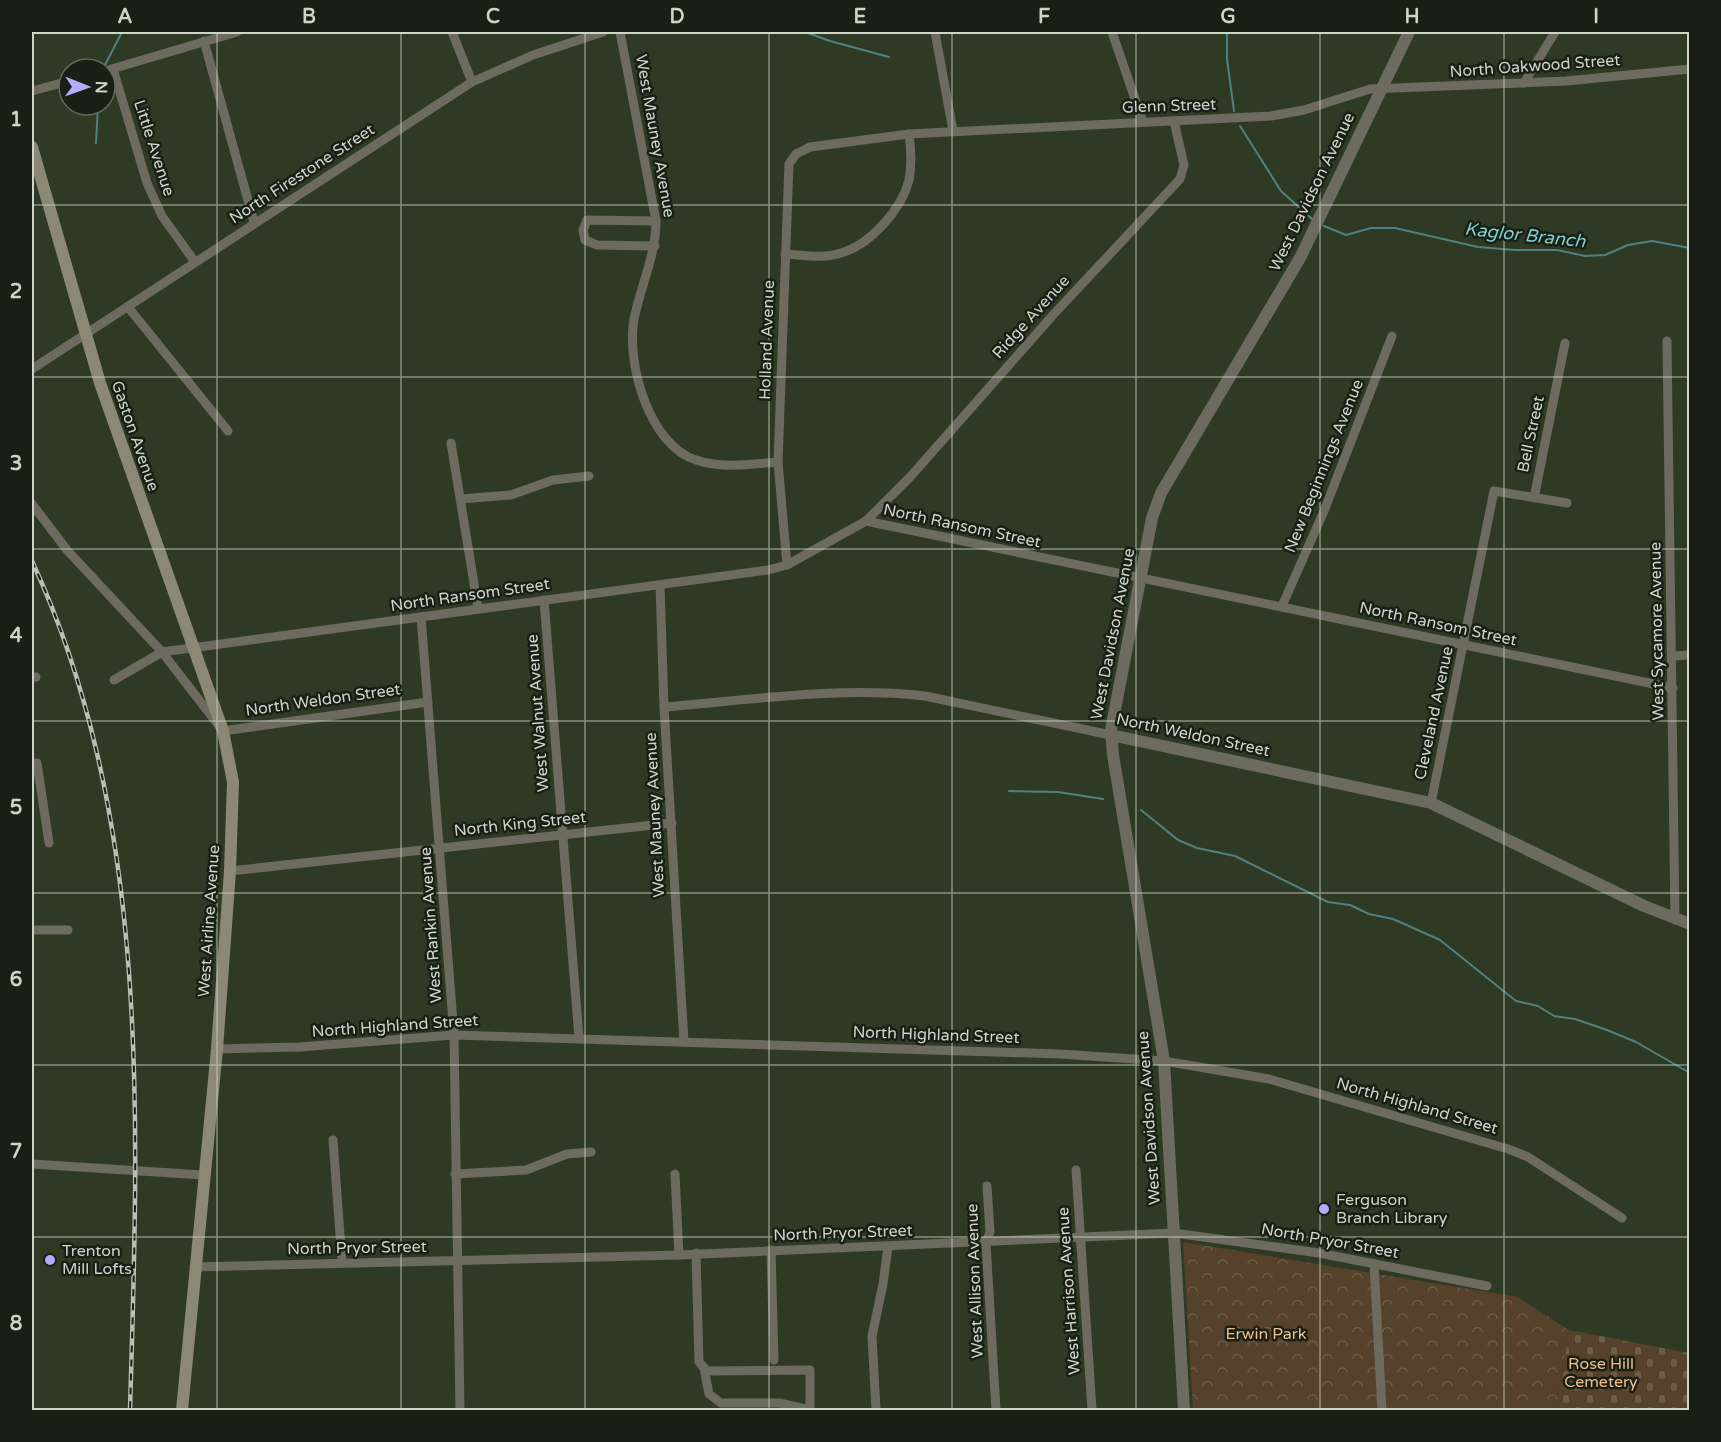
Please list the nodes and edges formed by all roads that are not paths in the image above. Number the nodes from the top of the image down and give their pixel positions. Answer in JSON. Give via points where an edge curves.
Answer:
{"nodes":[{"id":1,"x":237,"y":32,"type":"edge"},
{"id":2,"x":452,"y":32,"type":"edge"},
{"id":3,"x":603,"y":32,"type":"edge"},
{"id":4,"x":620,"y":32,"type":"edge"},
{"id":5,"x":935,"y":32,"type":"edge"},
{"id":6,"x":1112,"y":32,"type":"edge"},
{"id":7,"x":1409,"y":32,"type":"edge"},
{"id":8,"x":1555,"y":32,"type":"edge"},
{"id":9,"x":204,"y":41,"type":"junction"},
{"id":10,"x":117,"y":68,"type":"edge"},
{"id":11,"x":1689,"y":69,"type":"edge"},
{"id":12,"x":472,"y":82,"type":"junction"},
{"id":13,"x":1524,"y":83,"type":"junction"},
{"id":14,"x":57,"y":84,"type":"edge"},
{"id":15,"x":1382,"y":89,"type":"junction"},
{"id":16,"x":32,"y":91,"type":"edge"},
{"id":17,"x":117,"y":94,"type":"edge"},
{"id":18,"x":1174,"y":121,"type":"junction"},
{"id":19,"x":1143,"y":122,"type":"junction"},
{"id":20,"x":953,"y":131,"type":"junction"},
{"id":21,"x":909,"y":134,"type":"junction"},
{"id":22,"x":32,"y":147,"type":"edge"},
{"id":23,"x":656,"y":221,"type":"junction"},
{"id":24,"x":254,"y":222,"type":"junction"},
{"id":25,"x":655,"y":246,"type":"junction"},
{"id":26,"x":785,"y":254,"type":"junction"},
{"id":27,"x":195,"y":262,"type":"junction"},
{"id":28,"x":128,"y":307,"type":"junction"},
{"id":29,"x":85,"y":336,"type":"junction"},
{"id":30,"x":1392,"y":336,"type":"dead end"},
{"id":31,"x":1667,"y":341,"type":"dead end"},
{"id":32,"x":1565,"y":343,"type":"dead end"},
{"id":33,"x":32,"y":369,"type":"edge"},
{"id":34,"x":228,"y":431,"type":"dead end"},
{"id":35,"x":451,"y":443,"type":"dead end"},
{"id":36,"x":778,"y":462,"type":"junction"},
{"id":37,"x":589,"y":476,"type":"dead end"},
{"id":38,"x":1534,"y":498,"type":"junction"},
{"id":39,"x":461,"y":499,"type":"junction"},
{"id":40,"x":1567,"y":503,"type":"dead end"},
{"id":41,"x":32,"y":504,"type":"edge"},
{"id":42,"x":866,"y":521,"type":"junction"},
{"id":43,"x":787,"y":565,"type":"junction"},
{"id":44,"x":1140,"y":578,"type":"junction"},
{"id":45,"x":660,"y":585,"type":"junction"},
{"id":46,"x":544,"y":600,"type":"junction"},
{"id":47,"x":1282,"y":606,"type":"junction"},
{"id":48,"x":478,"y":608,"type":"junction"},
{"id":49,"x":421,"y":617,"type":"junction"},
{"id":50,"x":1464,"y":645,"type":"junction"},
{"id":51,"x":193,"y":648,"type":"junction"},
{"id":52,"x":162,"y":652,"type":"junction"},
{"id":53,"x":1689,"y":655,"type":"edge"},
{"id":54,"x":1673,"y":656,"type":"junction"},
{"id":55,"x":114,"y":680,"type":"dead end"},
{"id":56,"x":1672,"y":688,"type":"junction"},
{"id":57,"x":428,"y":702,"type":"junction"},
{"id":58,"x":664,"y":707,"type":"junction"},
{"id":59,"x":223,"y":731,"type":"junction"},
{"id":60,"x":1111,"y":735,"type":"junction"},
{"id":61,"x":34,"y":763,"type":"edge"},
{"id":62,"x":1431,"y":804,"type":"junction"},
{"id":63,"x":672,"y":823,"type":"junction"},
{"id":64,"x":563,"y":835,"type":"junction"},
{"id":65,"x":50,"y":843,"type":"dead end"},
{"id":66,"x":440,"y":848,"type":"junction"},
{"id":67,"x":230,"y":871,"type":"junction"},
{"id":68,"x":1675,"y":920,"type":"junction"},
{"id":69,"x":1689,"y":924,"type":"edge"},
{"id":70,"x":32,"y":930,"type":"edge"},
{"id":71,"x":68,"y":930,"type":"dead end"},
{"id":72,"x":454,"y":1035,"type":"junction"},
{"id":73,"x":579,"y":1038,"type":"junction"},
{"id":74,"x":684,"y":1042,"type":"junction"},
{"id":75,"x":218,"y":1049,"type":"junction"},
{"id":76,"x":1164,"y":1061,"type":"junction"},
{"id":77,"x":333,"y":1140,"type":"dead end"},
{"id":78,"x":591,"y":1152,"type":"dead end"},
{"id":79,"x":32,"y":1164,"type":"edge"},
{"id":80,"x":1076,"y":1170,"type":"dead end"},
{"id":81,"x":455,"y":1174,"type":"junction"},
{"id":82,"x":675,"y":1174,"type":"dead end"},
{"id":83,"x":203,"y":1175,"type":"junction"},
{"id":84,"x":987,"y":1186,"type":"dead end"},
{"id":85,"x":1622,"y":1218,"type":"dead end"},
{"id":86,"x":1174,"y":1233,"type":"junction"},
{"id":87,"x":1080,"y":1239,"type":"junction"},
{"id":88,"x":986,"y":1243,"type":"junction"},
{"id":89,"x":888,"y":1247,"type":"junction"},
{"id":90,"x":771,"y":1250,"type":"junction"},
{"id":91,"x":696,"y":1253,"type":"junction"},
{"id":92,"x":679,"y":1255,"type":"junction"},
{"id":93,"x":342,"y":1262,"type":"junction"},
{"id":94,"x":456,"y":1262,"type":"junction"},
{"id":95,"x":1374,"y":1264,"type":"junction"},
{"id":96,"x":194,"y":1267,"type":"junction"},
{"id":97,"x":1487,"y":1286,"type":"dead end"},
{"id":98,"x":774,"y":1360,"type":"dead end"},
{"id":99,"x":701,"y":1365,"type":"junction"},
{"id":100,"x":182,"y":1410,"type":"edge"},
{"id":101,"x":460,"y":1410,"type":"edge"},
{"id":102,"x":810,"y":1410,"type":"edge"},
{"id":103,"x":876,"y":1410,"type":"edge"},
{"id":104,"x":996,"y":1410,"type":"edge"},
{"id":105,"x":1092,"y":1410,"type":"edge"},
{"id":106,"x":1184,"y":1410,"type":"edge"},
{"id":107,"x":1382,"y":1410,"type":"edge"}],
"edges":[{"from":1,"to":9,"type":"street"},
{"from":2,"to":12,"type":"street"},
{"from":3,"to":12,"type":"street","name":"North Firestone Street"},
{"from":4,"to":23,"type":"street","name":"West Mauney Avenue"},
{"from":5,"to":20,"type":"street"},
{"from":6,"to":19,"type":"street"},
{"from":7,"to":15,"type":"street","name":"West Davidson Avenue"},
{"from":8,"to":13,"type":"street"},
{"from":9,"to":10,"type":"street"},
{"from":9,"to":24,"type":"street"},
{"from":11,"to":13,"type":"street","name":"North Oakwood Street"},
{"from":12,"to":24,"type":"street","name":"North Firestone Street"},
{"from":13,"to":15,"type":"street","name":"North Oakwood Street"},
{"from":14,"to":16,"type":"street"},
{"from":15,"to":18,"type":"street","name":"Glenn Street","via":[[1370,89],[1286,114]]},
{"from":15,"to":44,"type":"street","name":"West Davidson Avenue","via":[[1300,258],[1161,493]]},
{"from":17,"to":27,"type":"street","name":"Little Avenue","via":[[162,216]]},
{"from":18,"to":19,"type":"street","name":"Glenn Street"},
{"from":18,"to":42,"type":"street","name":"Ridge Avenue","via":[[1184,165],[1180,179]]},
{"from":19,"to":20,"type":"street","name":"Glenn Street"},
{"from":20,"to":21,"type":"street","name":"Glenn Street"},
{"from":21,"to":26,"type":"street","via":[[912,154],[908,183],[892,213],[867,238],[842,253]]},
{"from":21,"to":26,"type":"street","name":"Holland Avenue","via":[[810,147],[796,154],[789,164]]},
{"from":22,"to":29,"type":"main road","name":"Gaston Avenue"},
{"from":23,"to":25,"type":"street","name":"West Mauney Avenue"},
{"from":23,"to":25,"type":"street","via":[[587,220],[583,230],[585,240],[597,245]]},
{"from":24,"to":27,"type":"street","name":"North Firestone Street"},
{"from":25,"to":36,"type":"street","name":"West Mauney Avenue","via":[[636,311],[632,345],[643,394],[659,429],[675,449],[697,461]]},
{"from":26,"to":36,"type":"street","name":"Holland Avenue"},
{"from":27,"to":28,"type":"street","name":"North Firestone Street"},
{"from":28,"to":29,"type":"street","name":"North Firestone Street"},
{"from":28,"to":34,"type":"street"},
{"from":29,"to":33,"type":"street","name":"North Firestone Street"},
{"from":29,"to":51,"type":"main road","name":"Gaston Avenue"},
{"from":30,"to":47,"type":"street","name":"New Beginnings Avenue","via":[[1324,511]]},
{"from":31,"to":54,"type":"street","name":"West Sycamore Avenue"},
{"from":32,"to":38,"type":"street","name":"Bell Street"},
{"from":35,"to":39,"type":"street"},
{"from":36,"to":43,"type":"street","name":"Holland Avenue"},
{"from":37,"to":39,"type":"street","via":[[553,480],[512,495]]},
{"from":38,"to":40,"type":"street","name":"Bell Street"},
{"from":38,"to":50,"type":"street","name":"Cleveland Avenue","via":[[1494,491]]},
{"from":39,"to":48,"type":"street"},
{"from":41,"to":52,"type":"street","name":"West Airline Avenue","via":[[67,550]]},
{"from":42,"to":43,"type":"street","name":"North Ransom Street"},
{"from":42,"to":44,"type":"street","name":"North Ransom Street"},
{"from":43,"to":45,"type":"street","name":"North Ransom Street"},
{"from":44,"to":47,"type":"street","name":"North Ransom Street"},
{"from":44,"to":60,"type":"street","name":"West Davidson Avenue"},
{"from":45,"to":46,"type":"street","name":"North Ransom Street"},
{"from":45,"to":58,"type":"street","name":"West Mauney Avenue"},
{"from":46,"to":48,"type":"street","name":"North Ransom Street"},
{"from":46,"to":64,"type":"street","name":"West Walnut Avenue"},
{"from":47,"to":50,"type":"street","name":"North Ransom Street"},
{"from":48,"to":49,"type":"street","name":"North Ransom Street"},
{"from":49,"to":51,"type":"street","name":"North Ransom Street"},
{"from":49,"to":57,"type":"street","name":"West Rankin Avenue"},
{"from":50,"to":56,"type":"street","name":"North Ransom Street"},
{"from":50,"to":62,"type":"street","name":"Cleveland Avenue"},
{"from":51,"to":52,"type":"street","name":"North Ransom Street"},
{"from":51,"to":59,"type":"main road","name":"Gaston Avenue"},
{"from":52,"to":55,"type":"street","name":"North Ransom Street"},
{"from":52,"to":59,"type":"street","name":"West Airline Avenue"},
{"from":53,"to":54,"type":"street"},
{"from":54,"to":56,"type":"street","name":"West Sycamore Avenue"},
{"from":56,"to":68,"type":"street","name":"West Sycamore Avenue"},
{"from":57,"to":59,"type":"street","name":"North Weldon Street"},
{"from":57,"to":66,"type":"street","name":"West Rankin Avenue"},
{"from":58,"to":60,"type":"street","name":"North Weldon Street","via":[[855,691],[895,692]]},
{"from":58,"to":63,"type":"street","name":"West Mauney Avenue"},
{"from":59,"to":67,"type":"main road","name":"West Airline Avenue","via":[[234,795]]},
{"from":60,"to":62,"type":"street","name":"North Weldon Street"},
{"from":60,"to":76,"type":"street","name":"West Davidson Avenue"},
{"from":61,"to":65,"type":"street"},
{"from":62,"to":68,"type":"street","name":"North Weldon Street"},
{"from":63,"to":64,"type":"street","name":"North King Street"},
{"from":63,"to":74,"type":"street","name":"West Mauney Avenue"},
{"from":64,"to":66,"type":"street","name":"North King Street"},
{"from":64,"to":73,"type":"street","name":"West Walnut Avenue"},
{"from":66,"to":67,"type":"street","name":"North King Street"},
{"from":66,"to":72,"type":"street","name":"West Rankin Avenue"},
{"from":67,"to":75,"type":"main road","name":"West Airline Avenue"},
{"from":68,"to":69,"type":"street","name":"North Weldon Street"},
{"from":70,"to":71,"type":"street"},
{"from":72,"to":73,"type":"street","name":"North Highland Street"},
{"from":72,"to":75,"type":"street","name":"North Highland Street"},
{"from":72,"to":81,"type":"street","name":"West Rankin Avenue"},
{"from":73,"to":74,"type":"street","name":"North Highland Street"},
{"from":74,"to":76,"type":"street","name":"North Highland Street"},
{"from":75,"to":83,"type":"main road","name":"West Airline Avenue"},
{"from":76,"to":85,"type":"street","name":"North Highland Street","via":[[1269,1079],[1508,1149],[1528,1157]]},
{"from":76,"to":86,"type":"street","name":"West Davidson Avenue"},
{"from":77,"to":93,"type":"street"},
{"from":78,"to":81,"type":"street","via":[[567,1154],[526,1170]]},
{"from":79,"to":83,"type":"street"},
{"from":80,"to":87,"type":"street","name":"West Harrison Avenue"},
{"from":81,"to":94,"type":"street","name":"West Rankin Avenue"},
{"from":82,"to":92,"type":"street"},
{"from":83,"to":96,"type":"main road","name":"West Airline Avenue"},
{"from":84,"to":88,"type":"street","name":"West Allison Avenue","via":[[990,1232]]},
{"from":86,"to":87,"type":"street","name":"North Pryor Street"},
{"from":86,"to":95,"type":"street","name":"North Pryor Street"},
{"from":86,"to":106,"type":"street","name":"West Davidson Avenue"},
{"from":87,"to":88,"type":"street","name":"North Pryor Street"},
{"from":87,"to":105,"type":"street","name":"West Harrison Avenue"},
{"from":88,"to":89,"type":"street","name":"North Pryor Street"},
{"from":88,"to":104,"type":"street","name":"West Allison Avenue"},
{"from":89,"to":90,"type":"street","name":"North Pryor Street"},
{"from":89,"to":103,"type":"street","via":[[872,1336]]},
{"from":90,"to":91,"type":"street","name":"North Pryor Street"},
{"from":90,"to":98,"type":"street"},
{"from":91,"to":92,"type":"street","name":"North Pryor Street"},
{"from":91,"to":99,"type":"street"},
{"from":92,"to":94,"type":"street","name":"North Pryor Street"},
{"from":93,"to":94,"type":"street","name":"North Pryor Street"},
{"from":93,"to":96,"type":"street","name":"North Pryor Street"},
{"from":94,"to":101,"type":"street","name":"West Rankin Avenue"},
{"from":95,"to":97,"type":"street","name":"North Pryor Street"},
{"from":95,"to":107,"type":"street"},
{"from":96,"to":100,"type":"main road","name":"West Airline Avenue"},
{"from":99,"to":102,"type":"street","via":[[709,1394],[721,1403],[779,1403]]},
{"from":99,"to":102,"type":"street","via":[[707,1371],[810,1370]]}]}
